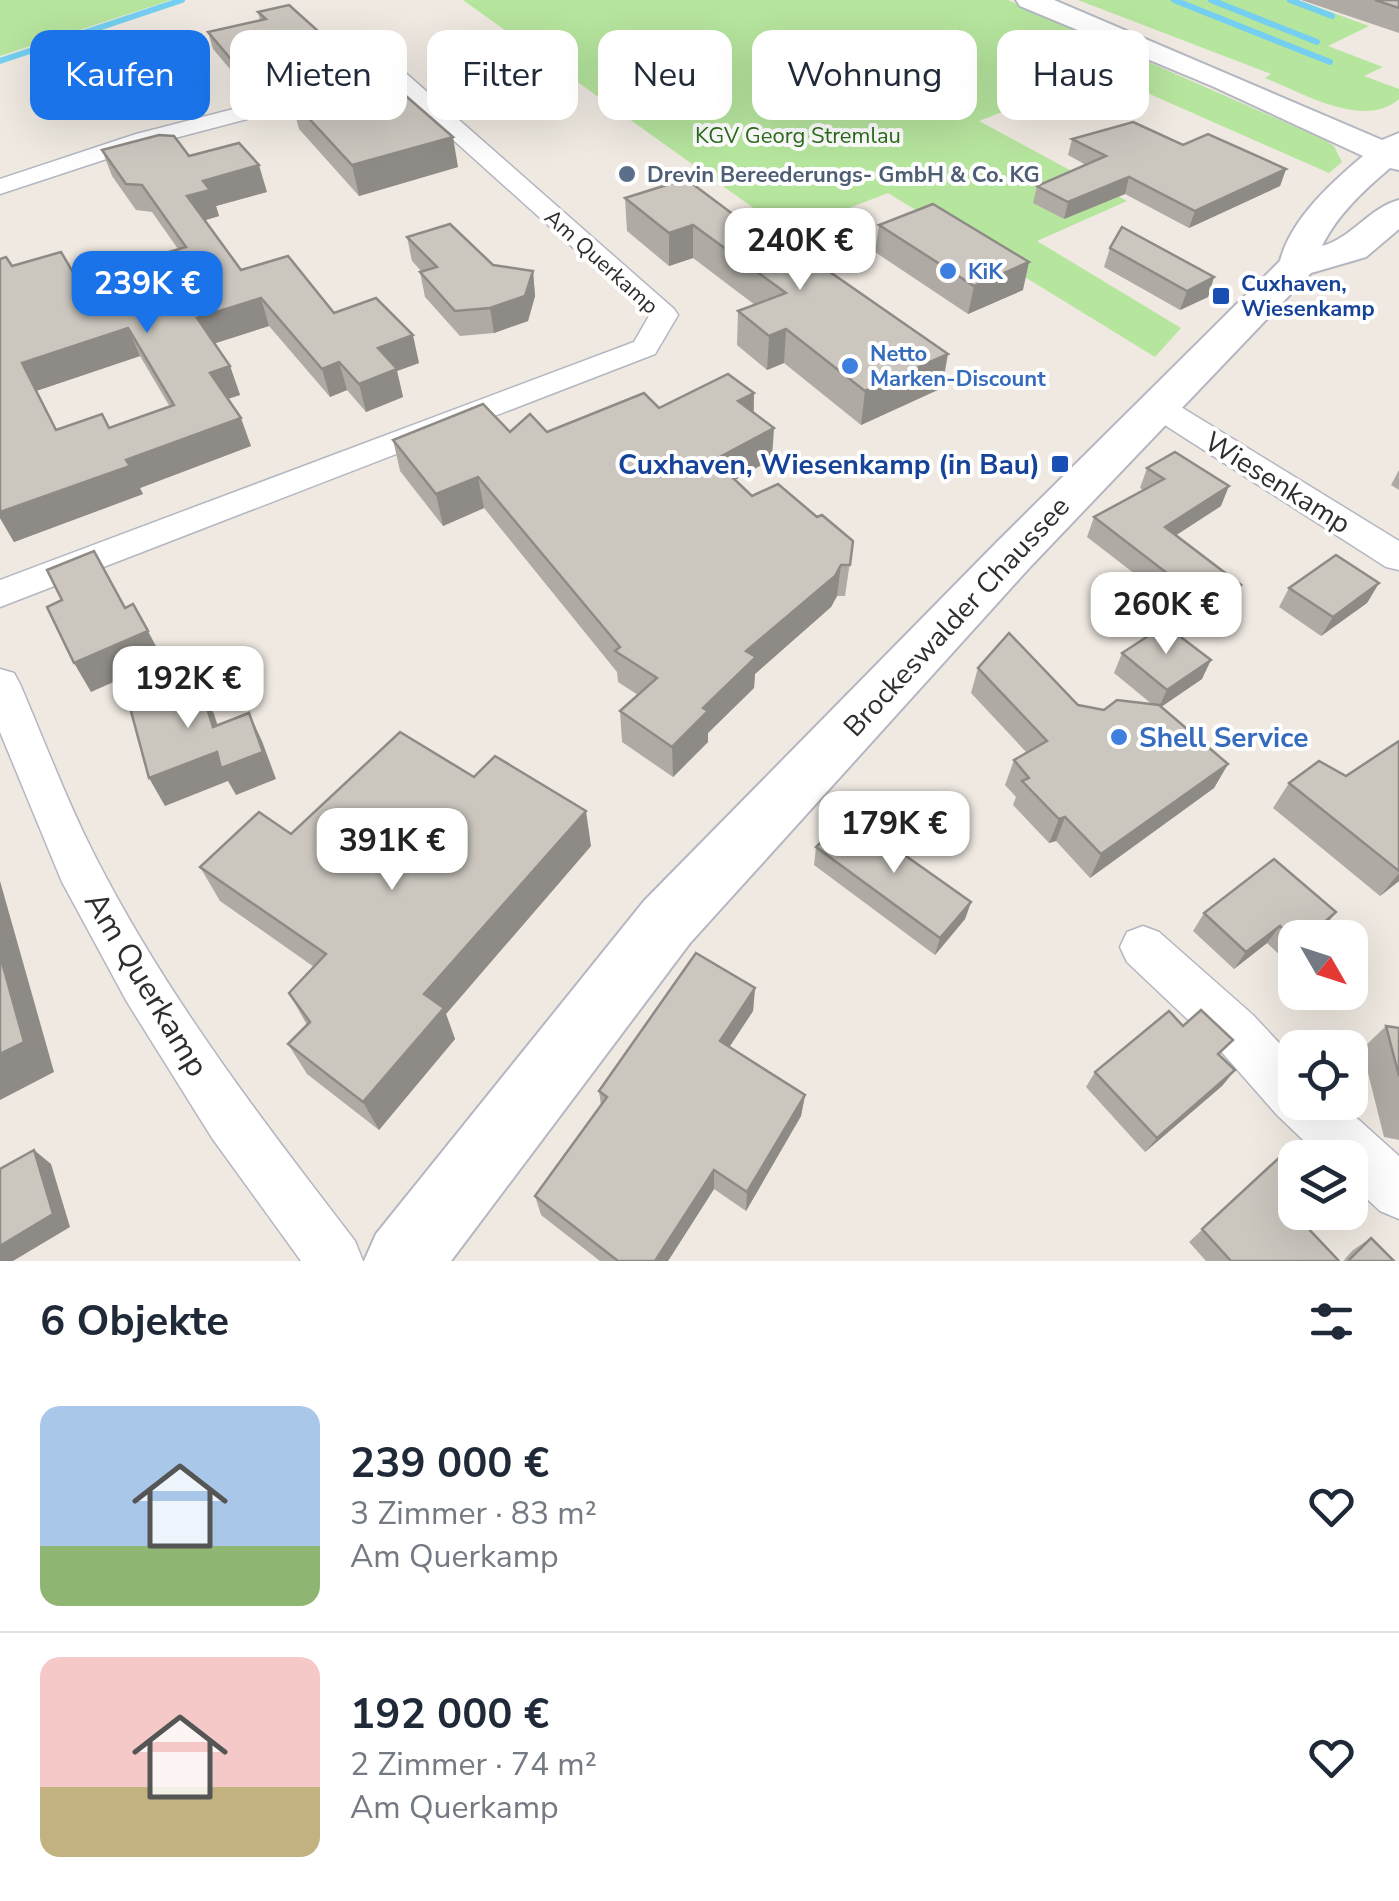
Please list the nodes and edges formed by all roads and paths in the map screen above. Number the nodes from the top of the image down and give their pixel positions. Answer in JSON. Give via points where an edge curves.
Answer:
{"nodes":[{"id":1,"x":1030,"y":0,"type":"edge"},
{"id":2,"x":1043,"y":0,"type":"edge"},
{"id":3,"x":1392,"y":147,"type":"edge"},
{"id":4,"x":0,"y":187,"type":"edge"},
{"id":5,"x":1399,"y":210,"type":"edge"},
{"id":6,"x":1313,"y":260,"type":"junction"},
{"id":7,"x":1157,"y":406,"type":"junction"},
{"id":8,"x":1399,"y":558,"type":"edge"},
{"id":9,"x":0,"y":594,"type":"edge"},
{"id":10,"x":0,"y":684,"type":"edge"},
{"id":11,"x":1143,"y":946,"type":"dead end"},
{"id":12,"x":1278,"y":1078,"type":"edge"},
{"id":13,"x":1320,"y":1120,"type":"edge"},
{"id":14,"x":1399,"y":1192,"type":"edge"},
{"id":15,"x":335,"y":1261,"type":"edge"},
{"id":16,"x":403,"y":1261,"type":"edge"}],
"edges":[{"from":1,"to":3,"type":"street"},
{"from":2,"to":3,"type":"street","via":[[1240,75]]},
{"from":3,"to":6,"type":"street","name":"Brockeswalder Chaussee"},
{"from":4,"to":9,"type":"street","name":"Am Querkamp","via":[[144,139],[393,74],[664,315],[645,348]]},
{"from":5,"to":6,"type":"street","via":[[1353,249]]},
{"from":6,"to":7,"type":"street","name":"Brockeswalder Chaussee"},
{"from":7,"to":8,"type":"street","name":"Wiesenkamp"},
{"from":7,"to":16,"type":"street","name":"Brockeswalder Chaussee","via":[[667,922]]},
{"from":10,"to":15,"type":"street","name":"Am Querkamp","via":[[78,868],[144,986],[230,1120]]},
{"from":11,"to":12,"type":"street"},
{"from":13,"to":14,"type":"street"}]}
